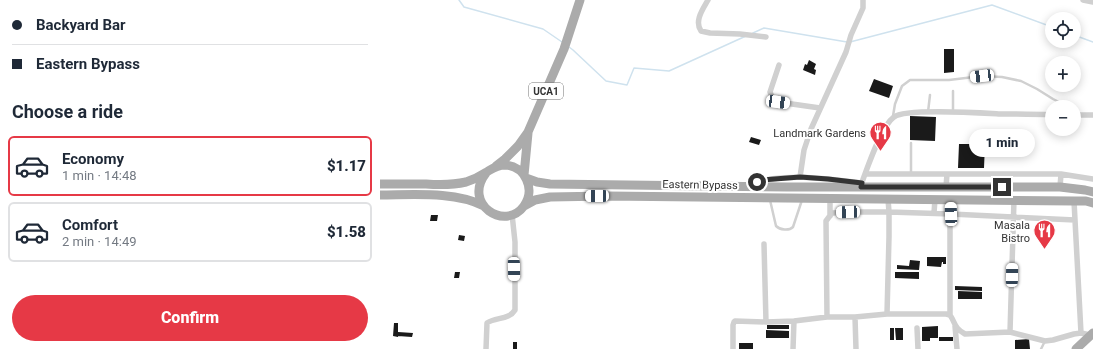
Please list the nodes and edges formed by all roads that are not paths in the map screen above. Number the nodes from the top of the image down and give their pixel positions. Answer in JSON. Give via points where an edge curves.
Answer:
{"nodes":[{"id":1,"x":580,"y":0,"type":"edge"},
{"id":2,"x":708,"y":0,"type":"edge"},
{"id":3,"x":863,"y":0,"type":"edge"},
{"id":4,"x":1083,"y":0,"type":"edge"},
{"id":5,"x":1093,"y":2,"type":"edge"},
{"id":6,"x":766,"y":37,"type":"dead end"},
{"id":7,"x":779,"y":65,"type":"dead end"},
{"id":8,"x":953,"y":91,"type":"dead end"},
{"id":9,"x":930,"y":95,"type":"dead end"},
{"id":10,"x":1055,"y":100,"type":"edge"},
{"id":11,"x":820,"y":108,"type":"junction"},
{"id":12,"x":928,"y":112,"type":"junction"},
{"id":13,"x":953,"y":112,"type":"junction"},
{"id":14,"x":1045,"y":114,"type":"edge"},
{"id":15,"x":1081,"y":114,"type":"edge"},
{"id":16,"x":1093,"y":115,"type":"edge"},
{"id":17,"x":893,"y":117,"type":"junction"},
{"id":18,"x":528,"y":132,"type":"junction"},
{"id":19,"x":911,"y":143,"type":"dead end"},
{"id":20,"x":495,"y":167,"type":"junction"},
{"id":21,"x":486,"y":173,"type":"junction"},
{"id":22,"x":866,"y":174,"type":"junction"},
{"id":23,"x":912,"y":174,"type":"junction"},
{"id":24,"x":947,"y":174,"type":"junction"},
{"id":25,"x":1062,"y":174,"type":"junction"},
{"id":26,"x":525,"y":177,"type":"junction"},
{"id":27,"x":800,"y":177,"type":"junction"},
{"id":28,"x":1093,"y":179,"type":"edge"},
{"id":29,"x":380,"y":184,"type":"edge"},
{"id":30,"x":861,"y":185,"type":"junction"},
{"id":31,"x":751,"y":187,"type":"junction"},
{"id":32,"x":946,"y":187,"type":"junction"},
{"id":33,"x":1060,"y":188,"type":"junction"},
{"id":34,"x":1093,"y":192,"type":"edge"},
{"id":35,"x":380,"y":195,"type":"edge"},
{"id":36,"x":769,"y":198,"type":"junction"},
{"id":37,"x":802,"y":198,"type":"junction"},
{"id":38,"x":830,"y":198,"type":"junction"},
{"id":39,"x":888,"y":199,"type":"junction"},
{"id":40,"x":935,"y":199,"type":"junction"},
{"id":41,"x":950,"y":199,"type":"junction"},
{"id":42,"x":1014,"y":200,"type":"junction"},
{"id":43,"x":1074,"y":201,"type":"junction"},
{"id":44,"x":1093,"y":203,"type":"edge"},
{"id":45,"x":484,"y":206,"type":"junction"},
{"id":46,"x":524,"y":206,"type":"junction"},
{"id":47,"x":889,"y":212,"type":"junction"},
{"id":48,"x":512,"y":214,"type":"junction"},
{"id":49,"x":934,"y":214,"type":"junction"},
{"id":50,"x":951,"y":214,"type":"junction"},
{"id":51,"x":830,"y":216,"type":"junction"},
{"id":52,"x":1014,"y":217,"type":"junction"},
{"id":53,"x":1075,"y":220,"type":"junction"},
{"id":54,"x":764,"y":244,"type":"dead end"},
{"id":55,"x":887,"y":314,"type":"junction"},
{"id":56,"x":950,"y":315,"type":"junction"},
{"id":57,"x":826,"y":317,"type":"junction"},
{"id":58,"x":855,"y":317,"type":"junction"},
{"id":59,"x":794,"y":321,"type":"junction"},
{"id":60,"x":766,"y":322,"type":"junction"},
{"id":61,"x":955,"y":326,"type":"junction"},
{"id":62,"x":917,"y":328,"type":"dead end"},
{"id":63,"x":1010,"y":332,"type":"junction"},
{"id":64,"x":1088,"y":334,"type":"edge"},
{"id":65,"x":1046,"y":341,"type":"junction"},
{"id":66,"x":486,"y":349,"type":"edge"},
{"id":67,"x":733,"y":349,"type":"edge"},
{"id":68,"x":794,"y":349,"type":"edge"},
{"id":69,"x":856,"y":349,"type":"edge"},
{"id":70,"x":918,"y":349,"type":"edge"},
{"id":71,"x":957,"y":349,"type":"edge"},
{"id":72,"x":1041,"y":349,"type":"edge"},
{"id":73,"x":1076,"y":349,"type":"edge"}],
"edges":[{"from":1,"to":18,"type":"main road","number":"UCA1","via":[[564,49]]},
{"from":2,"to":6,"type":"street","via":[[698,20],[701,31]]},
{"from":3,"to":11,"type":"street","via":[[863,8],[846,52]]},
{"from":4,"to":5,"type":"street"},
{"from":7,"to":11,"type":"street","via":[[770,92],[773,99],[778,102]]},
{"from":8,"to":13,"type":"lane"},
{"from":9,"to":12,"type":"lane"},
{"from":10,"to":17,"type":"lane","via":[[1021,81],[1002,77],[910,80],[902,86]]},
{"from":11,"to":27,"type":"street","via":[[804,150]]},
{"from":12,"to":13,"type":"street"},
{"from":12,"to":17,"type":"street","via":[[898,114]]},
{"from":13,"to":14,"type":"street"},
{"from":15,"to":16,"type":"street"},
{"from":17,"to":22,"type":"street","via":[[874,150]]},
{"from":18,"to":20,"type":"main road","number":"UCA1","via":[[518,146]]},
{"from":18,"to":26,"type":"main road","number":"UCA1"},
{"from":19,"to":23,"type":"lane"},
{"from":20,"to":21,"type":"main road"},
{"from":20,"to":26,"type":"main road","name":"Eastern Bypass","via":[[511,166]]},
{"from":21,"to":29,"type":"main road","via":[[465,182],[449,184]]},
{"from":21,"to":45,"type":"main road","via":[[480,184],[479,195]]},
{"from":22,"to":23,"type":"street"},
{"from":22,"to":30,"type":"street"},
{"from":23,"to":24,"type":"street"},
{"from":24,"to":25,"type":"street"},
{"from":24,"to":32,"type":"street"},
{"from":25,"to":28,"type":"street"},
{"from":25,"to":33,"type":"street"},
{"from":26,"to":31,"type":"main road","name":"Eastern Bypass","via":[[550,184]]},
{"from":26,"to":46,"type":"main road","via":[[529,193]]},
{"from":27,"to":30,"type":"street"},
{"from":27,"to":31,"type":"street","via":[[761,180]]},
{"from":30,"to":31,"type":"main road","name":"Eastern Bypass"},
{"from":30,"to":32,"type":"main road","name":"Eastern Bypass"},
{"from":32,"to":33,"type":"main road","name":"Eastern Bypass"},
{"from":33,"to":34,"type":"main road","name":"Eastern Bypass"},
{"from":35,"to":45,"type":"main road","via":[[456,197]]},
{"from":36,"to":37,"type":"main road","name":"Eastern Bypass"},
{"from":36,"to":37,"type":"lane","via":[[776,226],[779,229],[791,229]]},
{"from":36,"to":46,"type":"main road","name":"Eastern Bypass","via":[[559,196],[535,200]]},
{"from":37,"to":38,"type":"main road","name":"Eastern Bypass"},
{"from":38,"to":39,"type":"main road","name":"Eastern Bypass"},
{"from":38,"to":51,"type":"street"},
{"from":39,"to":40,"type":"main road","name":"Eastern Bypass"},
{"from":39,"to":47,"type":"street"},
{"from":40,"to":41,"type":"main road","name":"Eastern Bypass"},
{"from":40,"to":49,"type":"street"},
{"from":41,"to":42,"type":"main road","name":"Eastern Bypass"},
{"from":41,"to":50,"type":"street"},
{"from":42,"to":43,"type":"main road","name":"Eastern Bypass"},
{"from":42,"to":52,"type":"street"},
{"from":43,"to":44,"type":"main road","name":"Eastern Bypass"},
{"from":43,"to":53,"type":"street"},
{"from":45,"to":48,"type":"main road","via":[[498,215]]},
{"from":46,"to":48,"type":"main road","name":"Eastern Bypass"},
{"from":47,"to":49,"type":"street"},
{"from":47,"to":51,"type":"street","via":[[838,212]]},
{"from":47,"to":55,"type":"street"},
{"from":48,"to":66,"type":"street","via":[[516,310],[511,316],[487,323]]},
{"from":49,"to":50,"type":"street"},
{"from":50,"to":52,"type":"street"},
{"from":50,"to":56,"type":"street"},
{"from":51,"to":57,"type":"street","via":[[826,221]]},
{"from":52,"to":53,"type":"street"},
{"from":52,"to":63,"type":"street"},
{"from":53,"to":64,"type":"street"},
{"from":54,"to":60,"type":"street"},
{"from":55,"to":56,"type":"street"},
{"from":55,"to":58,"type":"street"},
{"from":56,"to":61,"type":"street"},
{"from":57,"to":58,"type":"street"},
{"from":57,"to":59,"type":"street"},
{"from":58,"to":69,"type":"street"},
{"from":59,"to":60,"type":"street"},
{"from":59,"to":68,"type":"street"},
{"from":60,"to":67,"type":"street","via":[[734,322]]},
{"from":61,"to":63,"type":"street","via":[[964,334]]},
{"from":61,"to":71,"type":"street"},
{"from":62,"to":70,"type":"street"},
{"from":63,"to":65,"type":"street"},
{"from":64,"to":65,"type":"street","via":[[1074,334]]},
{"from":64,"to":73,"type":"main road"},
{"from":65,"to":72,"type":"lane"}]}
